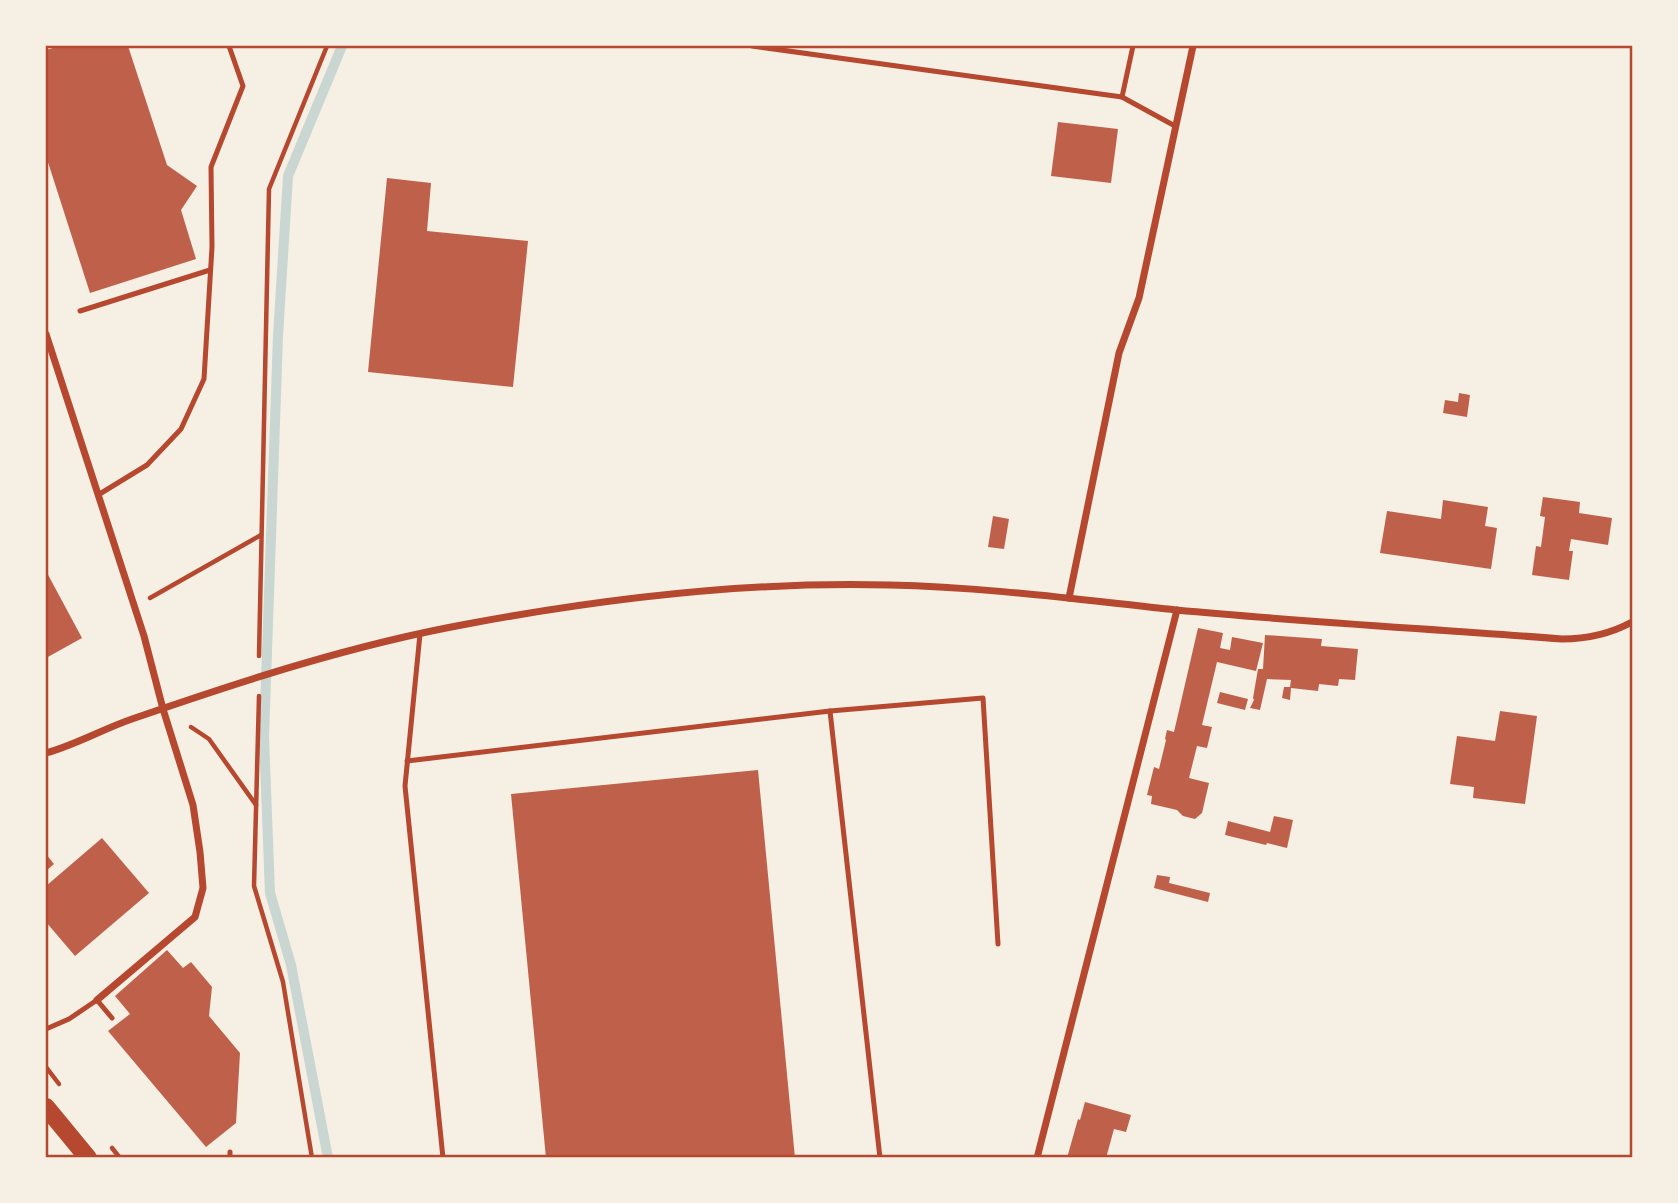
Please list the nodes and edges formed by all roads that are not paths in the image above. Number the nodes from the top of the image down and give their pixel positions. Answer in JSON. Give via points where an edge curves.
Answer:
{"nodes":[{"id":1,"x":229,"y":46,"type":"edge"},
{"id":2,"x":752,"y":46,"type":"edge"},
{"id":3,"x":1133,"y":46,"type":"edge"},
{"id":4,"x":1193,"y":46,"type":"edge"},
{"id":5,"x":1122,"y":97,"type":"junction"},
{"id":6,"x":1175,"y":126,"type":"junction"},
{"id":7,"x":210,"y":270,"type":"junction"},
{"id":8,"x":79,"y":310,"type":"dead end"},
{"id":9,"x":46,"y":334,"type":"edge"},
{"id":10,"x":98,"y":495,"type":"junction"},
{"id":11,"x":1069,"y":598,"type":"junction"},
{"id":12,"x":1177,"y":610,"type":"junction"},
{"id":13,"x":1633,"y":622,"type":"edge"},
{"id":14,"x":420,"y":634,"type":"junction"},
{"id":15,"x":163,"y":709,"type":"junction"},
{"id":16,"x":830,"y":711,"type":"junction"},
{"id":17,"x":48,"y":753,"type":"edge"},
{"id":18,"x":407,"y":761,"type":"junction"},
{"id":19,"x":998,"y":944,"type":"dead end"},
{"id":20,"x":97,"y":1000,"type":"junction"},
{"id":21,"x":112,"y":1018,"type":"dead end"},
{"id":22,"x":46,"y":1029,"type":"edge"},
{"id":23,"x":46,"y":1107,"type":"edge"},
{"id":24,"x":88,"y":1157,"type":"edge"},
{"id":25,"x":443,"y":1157,"type":"edge"},
{"id":26,"x":880,"y":1157,"type":"edge"},
{"id":27,"x":1037,"y":1157,"type":"edge"}],
"edges":[{"from":1,"to":7,"type":"lane","via":[[243,86],[211,167]]},
{"from":2,"to":5,"type":"lane"},
{"from":3,"to":5,"type":"lane"},
{"from":4,"to":6,"type":"street"},
{"from":5,"to":6,"type":"lane"},
{"from":6,"to":11,"type":"street","via":[[1139,298],[1119,352]]},
{"from":7,"to":8,"type":"lane"},
{"from":7,"to":10,"type":"lane","via":[[204,379],[181,429],[147,465]]},
{"from":9,"to":10,"type":"street"},
{"from":10,"to":15,"type":"street"},
{"from":11,"to":12,"type":"street"},
{"from":11,"to":14,"type":"street","via":[[890,585],[759,587],[593,603]]},
{"from":12,"to":13,"type":"street","via":[[1562,639],[1598,636]]},
{"from":12,"to":27,"type":"street"},
{"from":14,"to":15,"type":"street","via":[[296,664]]},
{"from":14,"to":18,"type":"lane"},
{"from":15,"to":17,"type":"street"},
{"from":15,"to":20,"type":"street","via":[[193,805],[203,888],[195,916]]},
{"from":16,"to":18,"type":"lane"},
{"from":16,"to":19,"type":"lane","via":[[984,698]]},
{"from":16,"to":26,"type":"lane"},
{"from":18,"to":25,"type":"lane","via":[[405,786]]},
{"from":20,"to":21,"type":"lane"},
{"from":20,"to":22,"type":"lane"},
{"from":23,"to":24,"type":"main road"}]}
